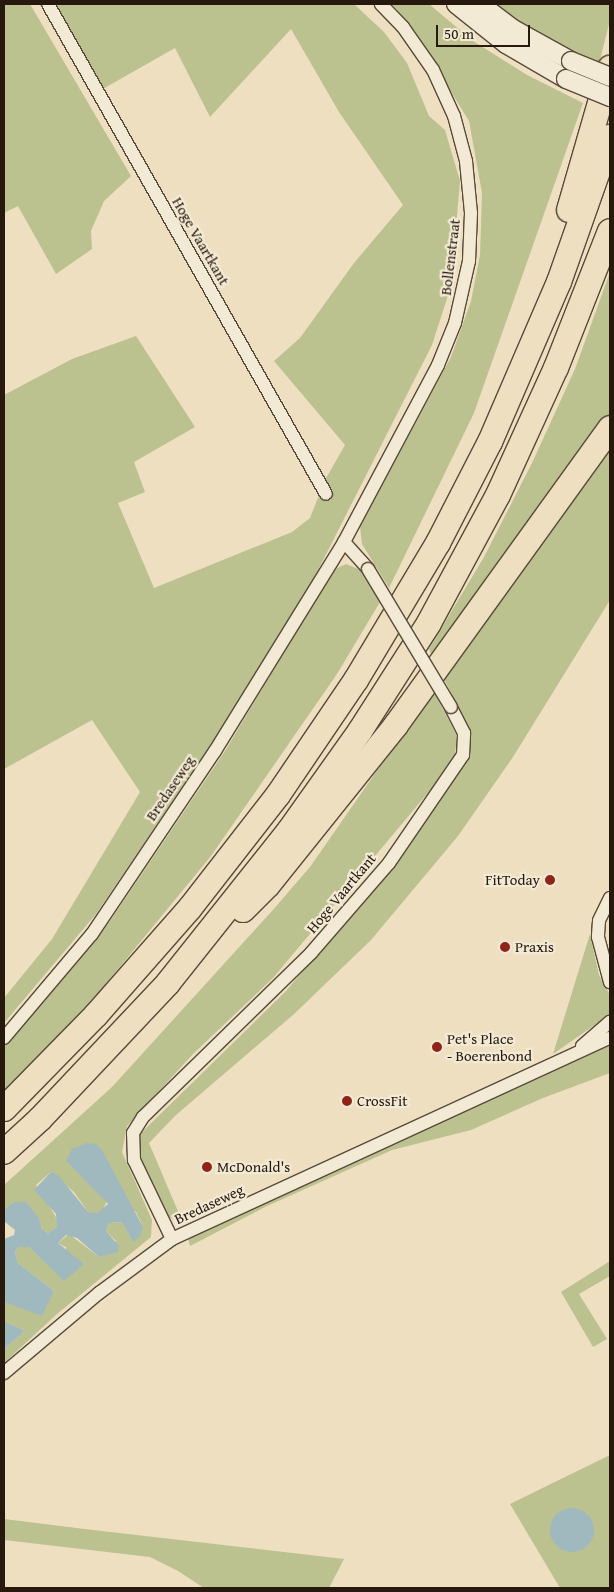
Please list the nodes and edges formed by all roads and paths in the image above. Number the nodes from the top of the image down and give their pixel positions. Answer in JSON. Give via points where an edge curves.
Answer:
{"nodes":[{"id":1,"x":48,"y":4,"type":"edge"},
{"id":2,"x":381,"y":4,"type":"edge"},
{"id":3,"x":456,"y":4,"type":"edge"},
{"id":4,"x":480,"y":4,"type":"edge"},
{"id":5,"x":610,"y":68,"type":"edge"},
{"id":6,"x":610,"y":77,"type":"edge"},
{"id":7,"x":610,"y":97,"type":"edge"},
{"id":8,"x":610,"y":137,"type":"edge"},
{"id":9,"x":610,"y":231,"type":"edge"},
{"id":10,"x":535,"y":340,"type":"junction"},
{"id":11,"x":610,"y":428,"type":"edge"},
{"id":12,"x":326,"y":494,"type":"dead end"},
{"id":13,"x":344,"y":542,"type":"junction"},
{"id":14,"x":609,"y":902,"type":"edge"},
{"id":15,"x":610,"y":920,"type":"edge"},
{"id":16,"x":168,"y":982,"type":"junction"},
{"id":17,"x":610,"y":982,"type":"edge"},
{"id":18,"x":610,"y":1022,"type":"edge"},
{"id":19,"x":4,"y":1038,"type":"edge"},
{"id":20,"x":610,"y":1038,"type":"edge"},
{"id":21,"x":564,"y":1059,"type":"junction"},
{"id":22,"x":4,"y":1109,"type":"edge"},
{"id":23,"x":4,"y":1152,"type":"edge"},
{"id":24,"x":172,"y":1240,"type":"junction"},
{"id":25,"x":4,"y":1374,"type":"edge"}],
"edges":[{"from":1,"to":12,"type":"street","name":"Hoge Vaartkant"},
{"from":2,"to":13,"type":"street","name":"Bollenstraat","via":[[420,48],[454,116],[469,181],[469,261],[461,303],[441,358]]},
{"from":3,"to":7,"type":"main road","bridge":true,"via":[[506,44],[566,79]]},
{"from":4,"to":6,"type":"main road","bridge":true,"via":[[512,29],[571,61]]},
{"from":5,"to":10,"type":"highway","via":[[570,207],[540,296]]},
{"from":8,"to":10,"type":"highway"},
{"from":9,"to":16,"type":"highway","via":[[556,368],[498,495],[429,623],[360,731],[289,831]]},
{"from":10,"to":22,"type":"highway","via":[[490,442],[438,543],[321,735],[190,908],[96,1015]]},
{"from":11,"to":16,"type":"highway","via":[[396,725],[307,838],[268,885]]},
{"from":13,"to":19,"type":"street","name":"Bredaseweg","via":[[215,751],[92,934]]},
{"from":13,"to":24,"type":"street","name":"Hoge Vaartkant","bridge":true,"via":[[368,569],[451,707],[464,733],[463,755],[389,863],[311,953],[143,1117],[133,1134],[134,1160]]},
{"from":14,"to":15,"type":"street"},
{"from":14,"to":17,"type":"street","via":[[599,921],[598,938]]},
{"from":16,"to":23,"type":"highway","via":[[40,1119]]},
{"from":18,"to":21,"type":"street","name":"Bredaseweg"},
{"from":20,"to":21,"type":"street","name":"Bredaseweg"},
{"from":21,"to":24,"type":"street","name":"Bredaseweg"},
{"from":24,"to":25,"type":"street","name":"Bredaseweg","via":[[99,1292]]}]}
